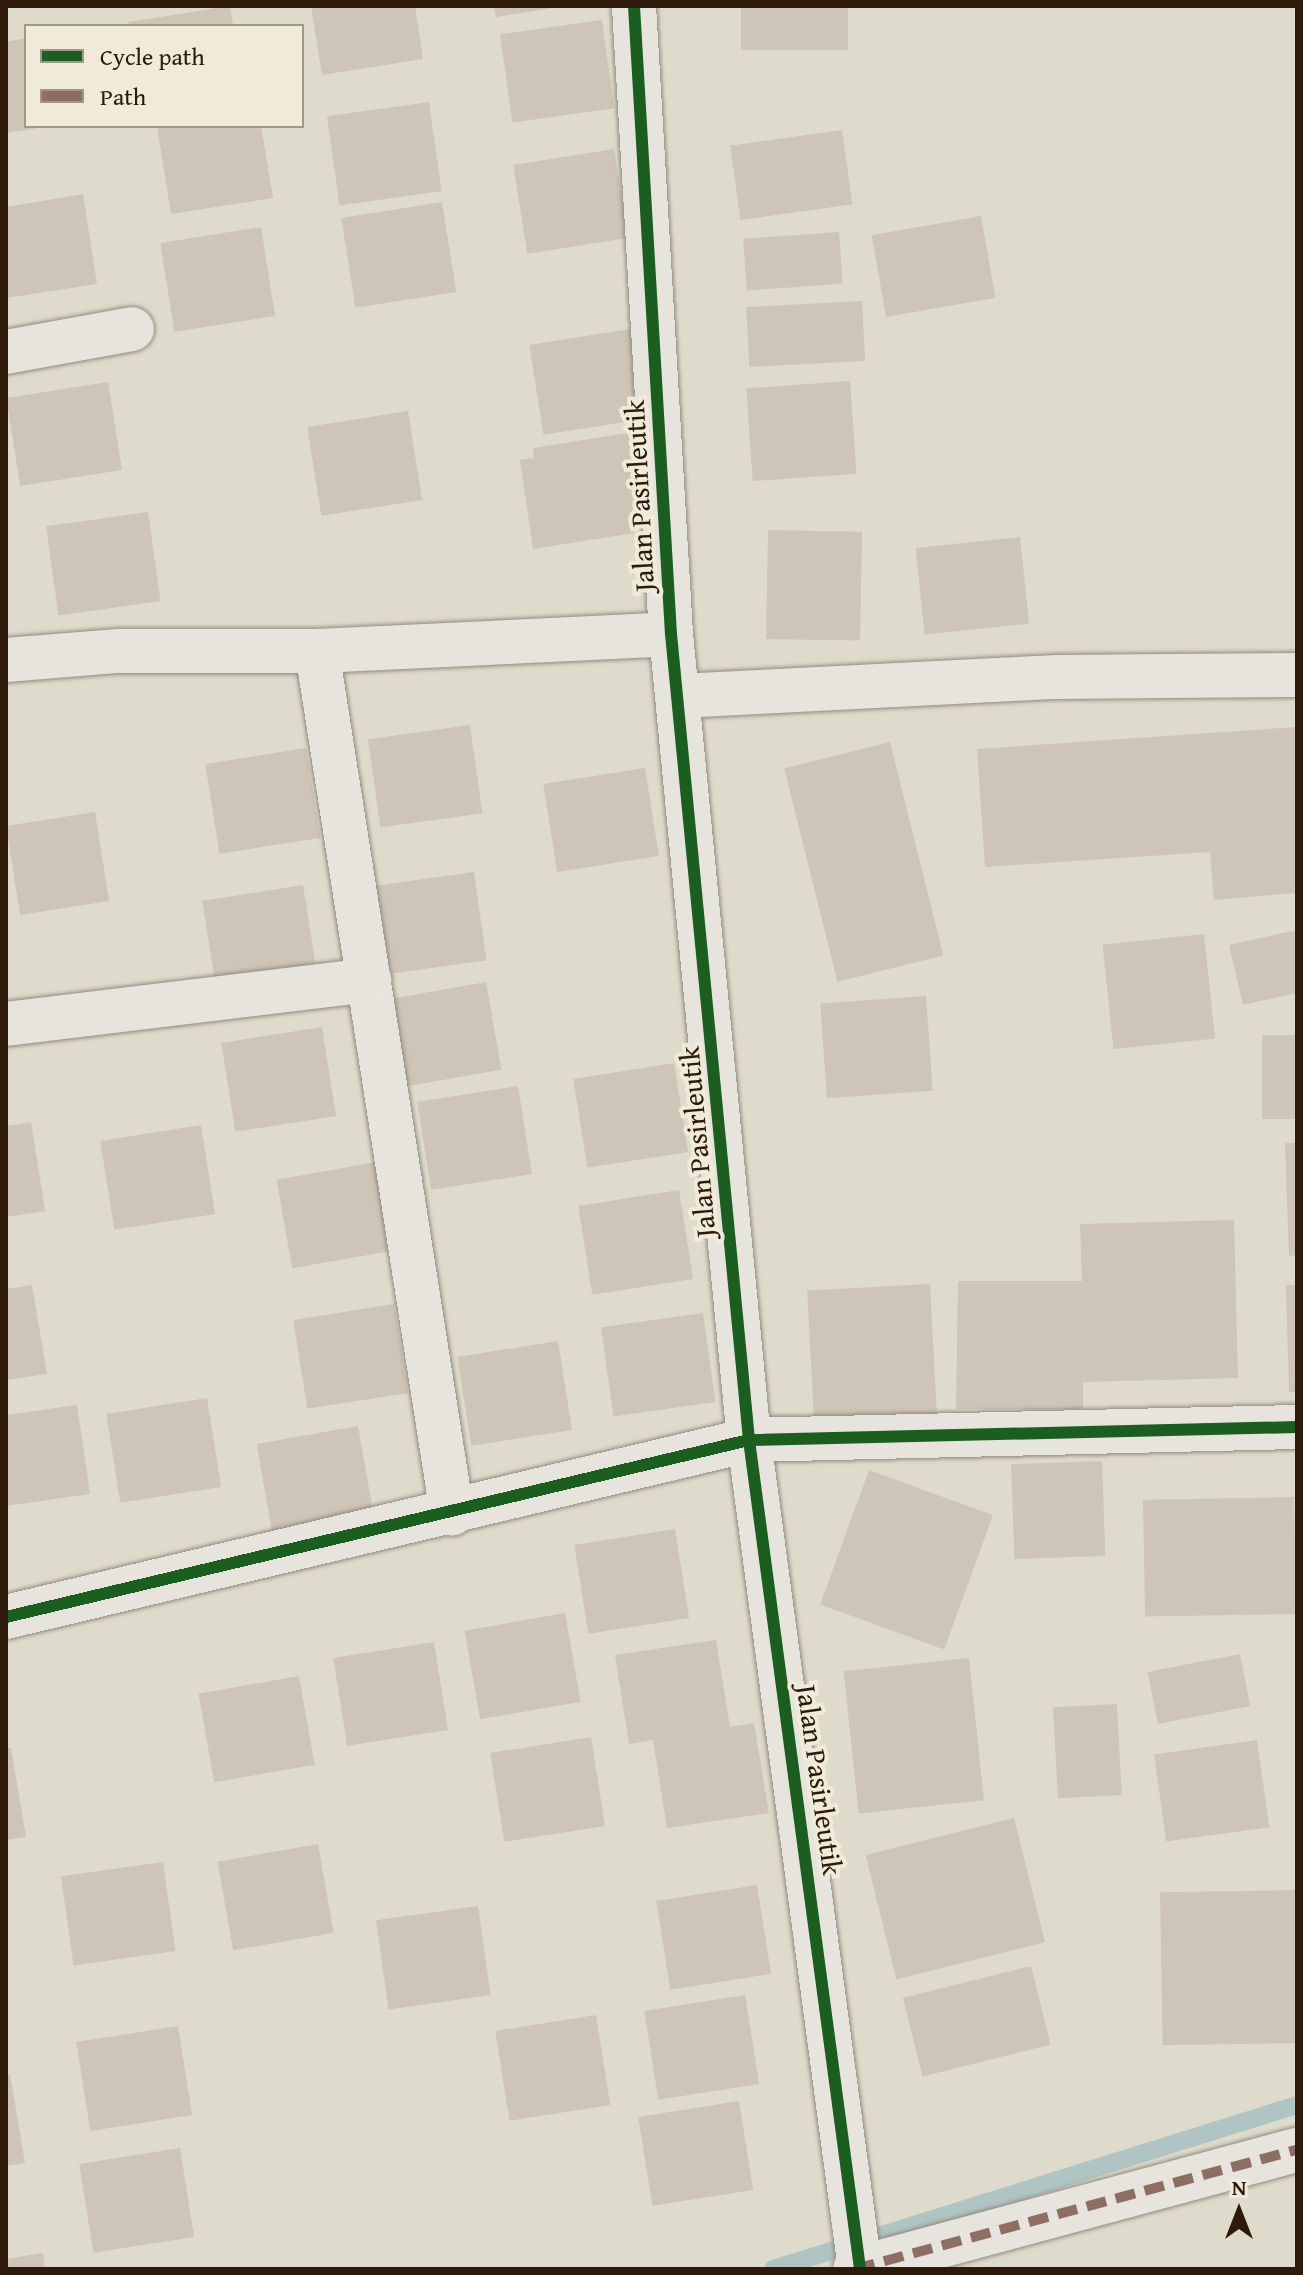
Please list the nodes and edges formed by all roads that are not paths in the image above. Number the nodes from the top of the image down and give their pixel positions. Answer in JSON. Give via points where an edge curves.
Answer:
{"nodes":[{"id":1,"x":634,"y":6,"type":"edge"},
{"id":2,"x":132,"y":329,"type":"dead end"},
{"id":3,"x":6,"y":352,"type":"edge"},
{"id":4,"x":671,"y":634,"type":"junction"},
{"id":5,"x":317,"y":651,"type":"junction"},
{"id":6,"x":6,"y":660,"type":"edge"},
{"id":7,"x":1297,"y":675,"type":"edge"},
{"id":8,"x":679,"y":696,"type":"junction"},
{"id":9,"x":369,"y":980,"type":"junction"},
{"id":10,"x":6,"y":1024,"type":"edge"},
{"id":11,"x":1297,"y":1427,"type":"edge"},
{"id":12,"x":749,"y":1440,"type":"junction"},
{"id":13,"x":452,"y":1513,"type":"junction"},
{"id":14,"x":6,"y":1617,"type":"edge"},
{"id":15,"x":1297,"y":2150,"type":"edge"},
{"id":16,"x":858,"y":2265,"type":"edge"}],
"edges":[{"from":1,"to":4,"type":"street","name":"Jalan Pasirleutik"},
{"from":2,"to":3,"type":"street"},
{"from":4,"to":5,"type":"street"},
{"from":4,"to":8,"type":"street","name":"Jalan Pasirleutik"},
{"from":5,"to":6,"type":"street","via":[[119,651]]},
{"from":5,"to":9,"type":"street"},
{"from":7,"to":8,"type":"street","via":[[1057,677]]},
{"from":8,"to":12,"type":"street","name":"Jalan Pasirleutik"},
{"from":9,"to":10,"type":"street"},
{"from":9,"to":13,"type":"street"},
{"from":11,"to":12,"type":"street"},
{"from":12,"to":13,"type":"street"},
{"from":12,"to":16,"type":"street","name":"Jalan Pasirleutik"},
{"from":13,"to":14,"type":"street"},
{"from":15,"to":16,"type":"street"}]}
